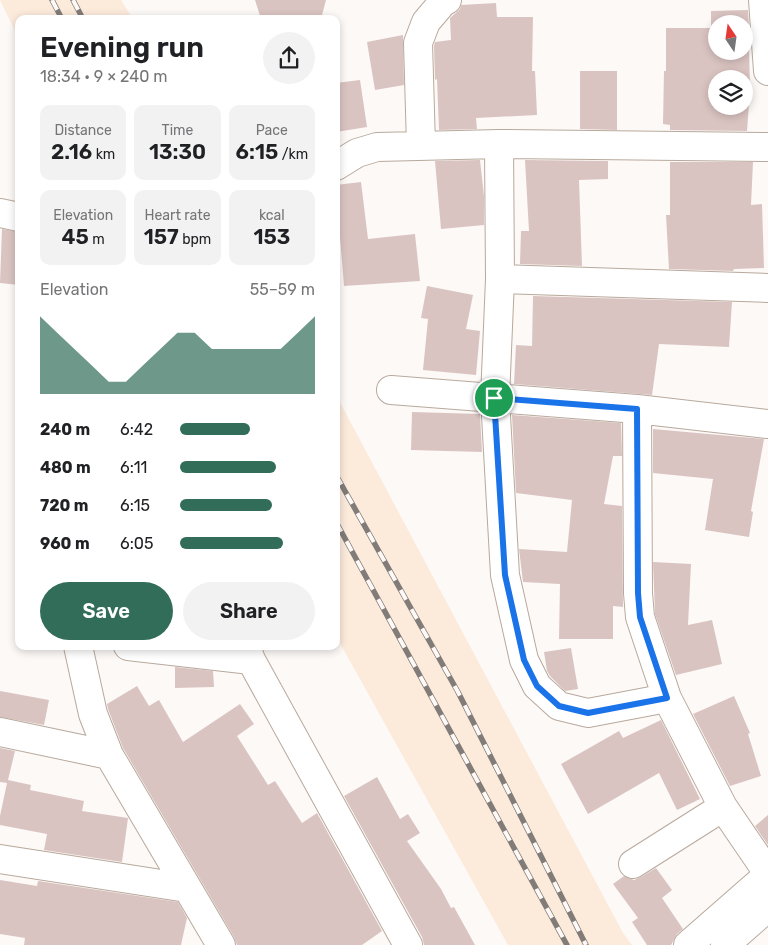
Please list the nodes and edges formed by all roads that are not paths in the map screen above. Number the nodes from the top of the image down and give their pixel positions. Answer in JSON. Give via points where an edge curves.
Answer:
{"nodes":[{"id":1,"x":447,"y":0,"type":"edge"},
{"id":2,"x":763,"y":0,"type":"edge"},
{"id":3,"x":768,"y":71,"type":"edge"},
{"id":4,"x":499,"y":144,"type":"junction"},
{"id":5,"x":421,"y":145,"type":"junction"},
{"id":6,"x":768,"y":147,"type":"edge"},
{"id":7,"x":340,"y":164,"type":"edge"},
{"id":8,"x":0,"y":213,"type":"edge"},
{"id":9,"x":15,"y":215,"type":"edge"},
{"id":10,"x":500,"y":278,"type":"junction"},
{"id":11,"x":768,"y":288,"type":"edge"},
{"id":12,"x":392,"y":390,"type":"dead end"},
{"id":13,"x":494,"y":398,"type":"junction"},
{"id":14,"x":637,"y":409,"type":"junction"},
{"id":15,"x":768,"y":424,"type":"edge"},
{"id":16,"x":79,"y":650,"type":"edge"},
{"id":17,"x":197,"y":650,"type":"edge"},
{"id":18,"x":248,"y":653,"type":"edge"},
{"id":19,"x":667,"y":698,"type":"junction"},
{"id":20,"x":0,"y":732,"type":"edge"},
{"id":21,"x":109,"y":755,"type":"junction"},
{"id":22,"x":723,"y":807,"type":"junction"},
{"id":23,"x":0,"y":859,"type":"edge"},
{"id":24,"x":633,"y":864,"type":"dead end"},
{"id":25,"x":768,"y":874,"type":"edge"},
{"id":26,"x":187,"y":888,"type":"junction"},
{"id":27,"x":768,"y":907,"type":"edge"},
{"id":28,"x":221,"y":945,"type":"edge"},
{"id":29,"x":408,"y":945,"type":"edge"},
{"id":30,"x":688,"y":945,"type":"edge"},
{"id":31,"x":725,"y":945,"type":"edge"}],
"edges":[{"from":1,"to":5,"type":"street","via":[[426,22],[418,43]]},
{"from":2,"to":3,"type":"street"},
{"from":4,"to":5,"type":"street"},
{"from":4,"to":6,"type":"street"},
{"from":4,"to":10,"type":"street"},
{"from":5,"to":7,"type":"street","via":[[377,147]]},
{"from":8,"to":9,"type":"street"},
{"from":10,"to":11,"type":"street"},
{"from":10,"to":13,"type":"street"},
{"from":12,"to":13,"type":"street"},
{"from":13,"to":14,"type":"street"},
{"from":13,"to":19,"type":"street","via":[[505,575],[524,660],[537,686],[559,706],[588,713]]},
{"from":14,"to":15,"type":"street"},
{"from":14,"to":19,"type":"street","via":[[640,617]]},
{"from":16,"to":21,"type":"street","via":[[93,714]]},
{"from":17,"to":18,"type":"street"},
{"from":18,"to":29,"type":"street"},
{"from":19,"to":22,"type":"street"},
{"from":20,"to":21,"type":"street"},
{"from":21,"to":26,"type":"street"},
{"from":22,"to":24,"type":"street"},
{"from":22,"to":25,"type":"street"},
{"from":23,"to":26,"type":"street"},
{"from":25,"to":30,"type":"street"},
{"from":26,"to":28,"type":"street"},
{"from":27,"to":31,"type":"street"}]}
